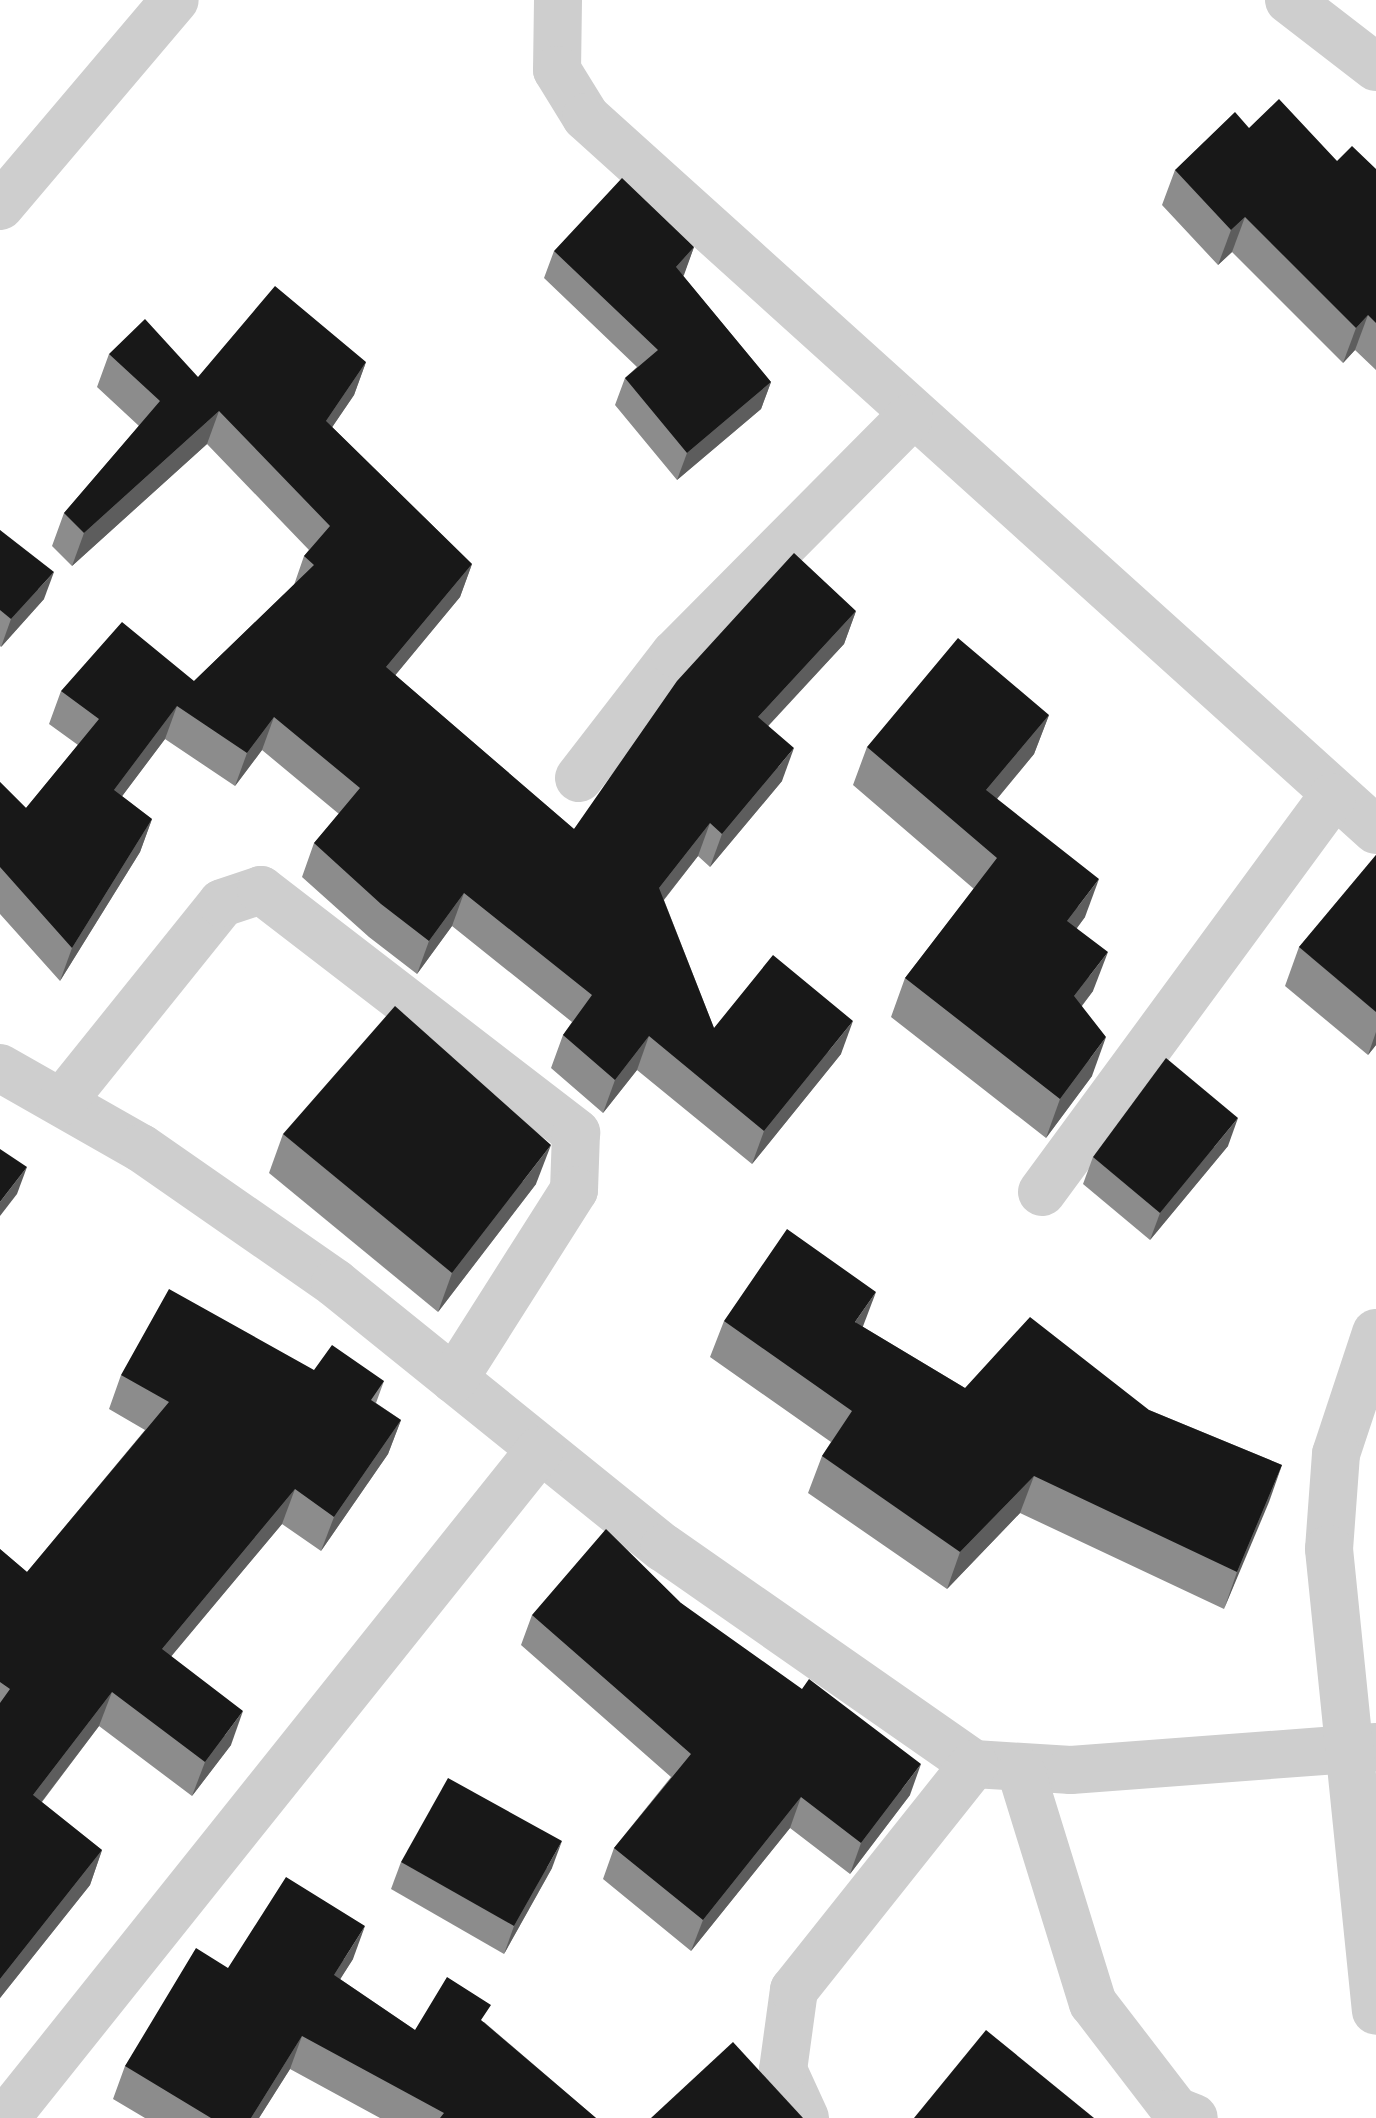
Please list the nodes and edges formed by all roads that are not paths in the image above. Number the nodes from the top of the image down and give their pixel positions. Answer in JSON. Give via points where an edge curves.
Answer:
{"nodes":[{"id":1,"x":175,"y":0,"type":"edge"},
{"id":2,"x":558,"y":0,"type":"edge"},
{"id":3,"x":1289,"y":0,"type":"edge"},
{"id":4,"x":1376,"y":67,"type":"edge"},
{"id":5,"x":0,"y":206,"type":"edge"},
{"id":6,"x":909,"y":418,"type":"junction"},
{"id":7,"x":578,"y":778,"type":"dead end"},
{"id":8,"x":1332,"y":797,"type":"junction"},
{"id":9,"x":1376,"y":830,"type":"edge"},
{"id":10,"x":0,"y":1068,"type":"edge"},
{"id":11,"x":62,"y":1102,"type":"junction"},
{"id":12,"x":1042,"y":1192,"type":"dead end"},
{"id":13,"x":1376,"y":1333,"type":"edge"},
{"id":14,"x":454,"y":1379,"type":"junction"},
{"id":15,"x":538,"y":1451,"type":"junction"},
{"id":16,"x":1361,"y":1749,"type":"edge"},
{"id":17,"x":998,"y":1768,"type":"junction"},
{"id":18,"x":1376,"y":2011,"type":"edge"},
{"id":19,"x":6,"y":2118,"type":"edge"},
{"id":20,"x":805,"y":2118,"type":"edge"},
{"id":21,"x":1194,"y":2118,"type":"edge"}],
"edges":[{"from":1,"to":5,"type":"street"},
{"from":2,"to":6,"type":"street","via":[[557,70],[586,117]]},
{"from":3,"to":4,"type":"street"},
{"from":6,"to":7,"type":"street","via":[[676,655]]},
{"from":6,"to":8,"type":"street"},
{"from":8,"to":9,"type":"street"},
{"from":8,"to":12,"type":"street"},
{"from":10,"to":11,"type":"street"},
{"from":11,"to":14,"type":"street","via":[[335,1283]]},
{"from":11,"to":14,"type":"street","via":[[222,903],[261,890],[576,1133],[574,1190]]},
{"from":13,"to":16,"type":"street","via":[[1336,1454],[1329,1549]]},
{"from":14,"to":15,"type":"street"},
{"from":15,"to":17,"type":"street"},
{"from":15,"to":19,"type":"street"},
{"from":16,"to":17,"type":"street"},
{"from":16,"to":18,"type":"street"},
{"from":17,"to":20,"type":"street","via":[[794,1990],[783,2070]]},
{"from":17,"to":21,"type":"street","via":[[1093,2003],[1176,2111]]}]}
